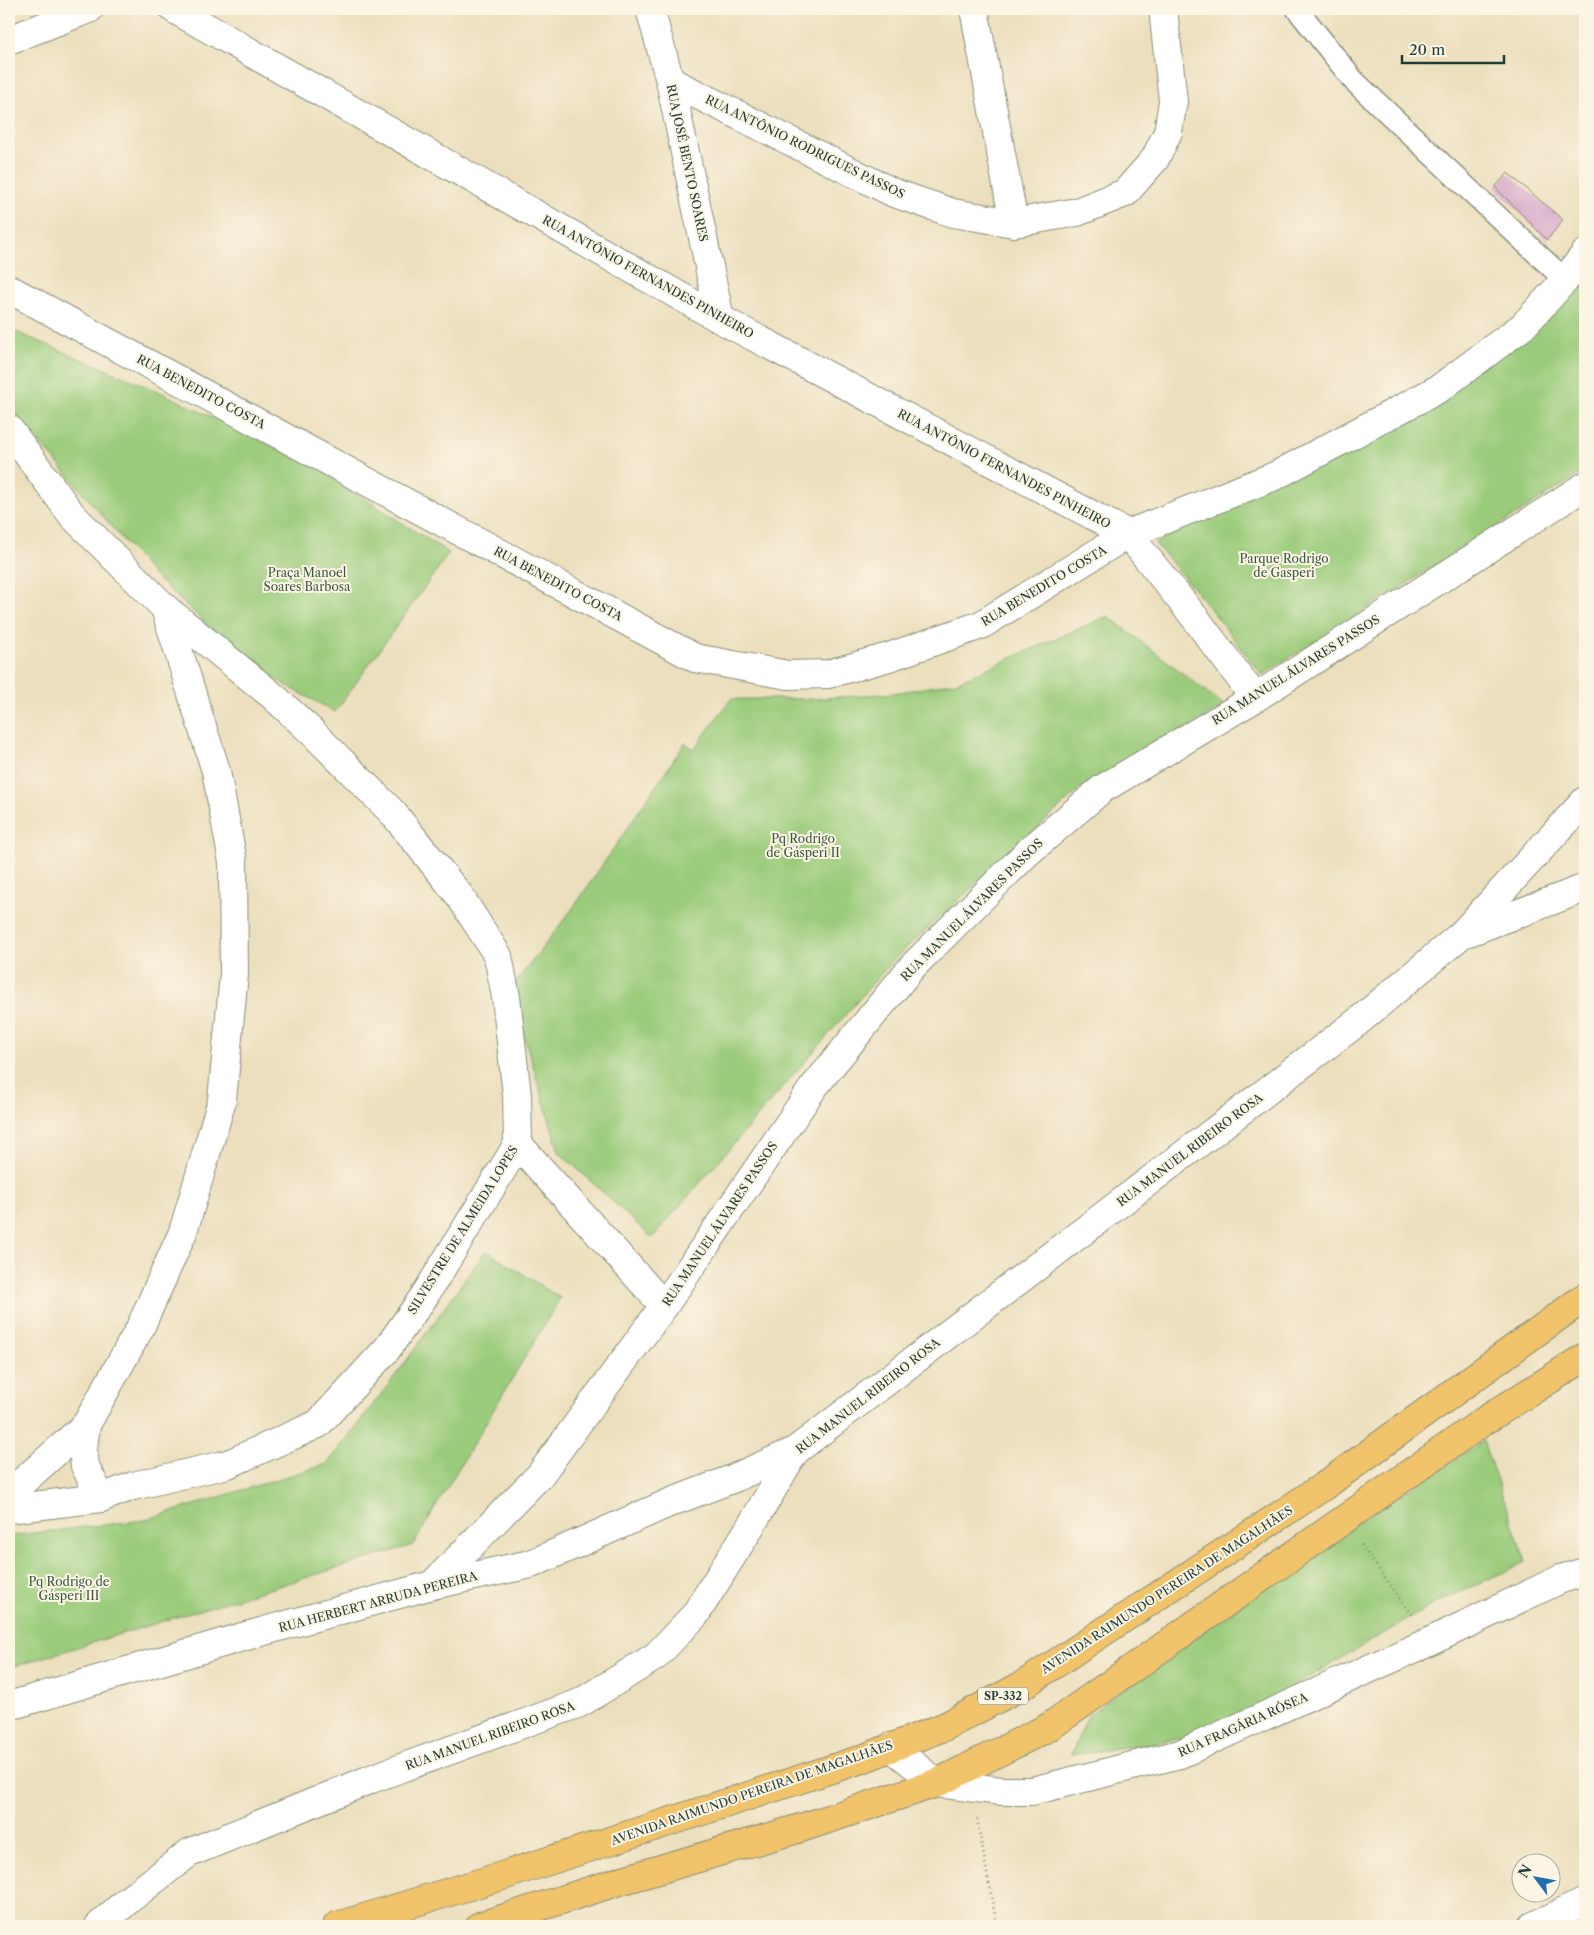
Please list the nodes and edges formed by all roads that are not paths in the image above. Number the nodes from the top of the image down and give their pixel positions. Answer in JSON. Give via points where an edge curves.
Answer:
{"nodes":[{"id":1,"x":89,"y":9,"type":"edge"},
{"id":2,"x":174,"y":9,"type":"edge"},
{"id":3,"x":650,"y":9,"type":"edge"},
{"id":4,"x":974,"y":9,"type":"edge"},
{"id":5,"x":1163,"y":9,"type":"edge"},
{"id":6,"x":1297,"y":9,"type":"edge"},
{"id":7,"x":9,"y":40,"type":"edge"},
{"id":8,"x":670,"y":81,"type":"junction"},
{"id":9,"x":1014,"y":223,"type":"junction"},
{"id":10,"x":1585,"y":254,"type":"edge"},
{"id":11,"x":1566,"y":280,"type":"junction"},
{"id":12,"x":9,"y":290,"type":"edge"},
{"id":13,"x":720,"y":319,"type":"junction"},
{"id":14,"x":9,"y":429,"type":"edge"},
{"id":15,"x":1585,"y":486,"type":"edge"},
{"id":16,"x":1128,"y":534,"type":"junction"},
{"id":17,"x":165,"y":608,"type":"junction"},
{"id":18,"x":1256,"y":698,"type":"junction"},
{"id":19,"x":1585,"y":801,"type":"edge"},
{"id":20,"x":1585,"y":888,"type":"edge"},
{"id":21,"x":1462,"y":934,"type":"junction"},
{"id":22,"x":518,"y":1144,"type":"junction"},
{"id":23,"x":1585,"y":1297,"type":"edge"},
{"id":24,"x":664,"y":1306,"type":"junction"},
{"id":25,"x":1585,"y":1357,"type":"edge"},
{"id":26,"x":86,"y":1424,"type":"junction"},
{"id":27,"x":795,"y":1451,"type":"junction"},
{"id":28,"x":9,"y":1494,"type":"edge"},
{"id":29,"x":101,"y":1498,"type":"junction"},
{"id":30,"x":9,"y":1509,"type":"edge"},
{"id":31,"x":1585,"y":1572,"type":"edge"},
{"id":32,"x":432,"y":1585,"type":"junction"},
{"id":33,"x":9,"y":1706,"type":"edge"},
{"id":34,"x":891,"y":1747,"type":"junction"},
{"id":35,"x":937,"y":1783,"type":"junction"},
{"id":36,"x":1585,"y":1902,"type":"edge"},
{"id":37,"x":100,"y":1926,"type":"edge"},
{"id":38,"x":337,"y":1926,"type":"edge"},
{"id":39,"x":480,"y":1926,"type":"edge"},
{"id":40,"x":1533,"y":1926,"type":"edge"}],
"edges":[{"from":1,"to":7,"type":"street"},
{"from":2,"to":13,"type":"street","name":"RUA ANTÔNIO FERNANDES PINHEIRO"},
{"from":3,"to":8,"type":"street","name":"RUA JOSÉ BENTO SOARES"},
{"from":4,"to":9,"type":"street"},
{"from":5,"to":9,"type":"street","name":"RUA ANTÔNIO RODRIGUES PASSOS","via":[[1173,101],[1168,132],[1155,159],[1125,193],[1077,212]]},
{"from":6,"to":11,"type":"lane","via":[[1354,81]]},
{"from":8,"to":9,"type":"street","name":"RUA ANTÔNIO RODRIGUES PASSOS","via":[[894,193],[953,213]]},
{"from":8,"to":13,"type":"street","name":"RUA JOSÉ BENTO SOARES"},
{"from":10,"to":11,"type":"street"},
{"from":11,"to":16,"type":"street","via":[[1523,326],[1440,388],[1275,476]]},
{"from":12,"to":16,"type":"street","name":"RUA BENEDITO COSTA","via":[[695,658],[788,676],[828,674],[871,662],[982,625]]},
{"from":13,"to":16,"type":"street","name":"RUA ANTÔNIO FERNANDES PINHEIRO"},
{"from":14,"to":17,"type":"street","name":"SILVESTRE DE ALMEIDA LOPES","via":[[72,515]]},
{"from":15,"to":18,"type":"street","name":"RUA MANUEL ÁLVARES PASSOS"},
{"from":16,"to":18,"type":"street","name":"RUA ANTÔNIO FERNANDES PINHEIRO"},
{"from":17,"to":22,"type":"street","name":"SILVESTRE DE ALMEIDA LOPES","via":[[313,733],[393,813],[459,895],[498,956],[517,1095]]},
{"from":17,"to":26,"type":"street","via":[[216,771],[233,862],[234,974],[224,1081],[222,1100],[183,1232],[140,1328]]},
{"from":18,"to":24,"type":"street","name":"RUA MANUEL ÁLVARES PASSOS","via":[[1102,790],[1027,853],[912,966],[813,1088]]},
{"from":19,"to":21,"type":"street","name":"RUA MANUEL RIBEIRO ROSA"},
{"from":20,"to":21,"type":"street"},
{"from":21,"to":27,"type":"street","name":"RUA MANUEL RIBEIRO ROSA","via":[[1360,1020]]},
{"from":22,"to":24,"type":"street"},
{"from":22,"to":29,"type":"street","name":"SILVESTRE DE ALMEIDA LOPES","via":[[425,1295],[387,1349],[318,1424],[228,1464],[133,1486]]},
{"from":23,"to":34,"type":"main road","name":"AVENIDA RAIMUNDO PEREIRA DE MAGALHÃES","number":"SP-332","via":[[1324,1486],[1023,1685],[946,1726]]},
{"from":24,"to":32,"type":"street","name":"RUA MANUEL ÁLVARES PASSOS","via":[[540,1474]]},
{"from":25,"to":35,"type":"main road","via":[[1484,1421],[1048,1727]]},
{"from":26,"to":28,"type":"street"},
{"from":26,"to":29,"type":"street","via":[[82,1449],[85,1466]]},
{"from":27,"to":32,"type":"street","name":"RUA HERBERT ARRUDA PEREIRA","via":[[531,1564]]},
{"from":27,"to":37,"type":"street","name":"RUA MANUEL RIBEIRO ROSA","via":[[695,1615],[656,1656],[580,1703],[371,1779],[189,1853]]},
{"from":29,"to":30,"type":"street","name":"SILVESTRE DE ALMEIDA LOPES"},
{"from":31,"to":35,"type":"street","name":"RUA FRAGÁRIA RÓSEA","via":[[1560,1579],[1180,1754],[1032,1791],[1001,1791]]},
{"from":32,"to":33,"type":"street","name":"RUA HERBERT ARRUDA PEREIRA"},
{"from":34,"to":35,"type":"street"},
{"from":34,"to":38,"type":"main road","name":"AVENIDA RAIMUNDO PEREIRA DE MAGALHÃES","number":"SP-332","via":[[500,1878]]},
{"from":35,"to":39,"type":"main road"},
{"from":36,"to":40,"type":"street"}]}
